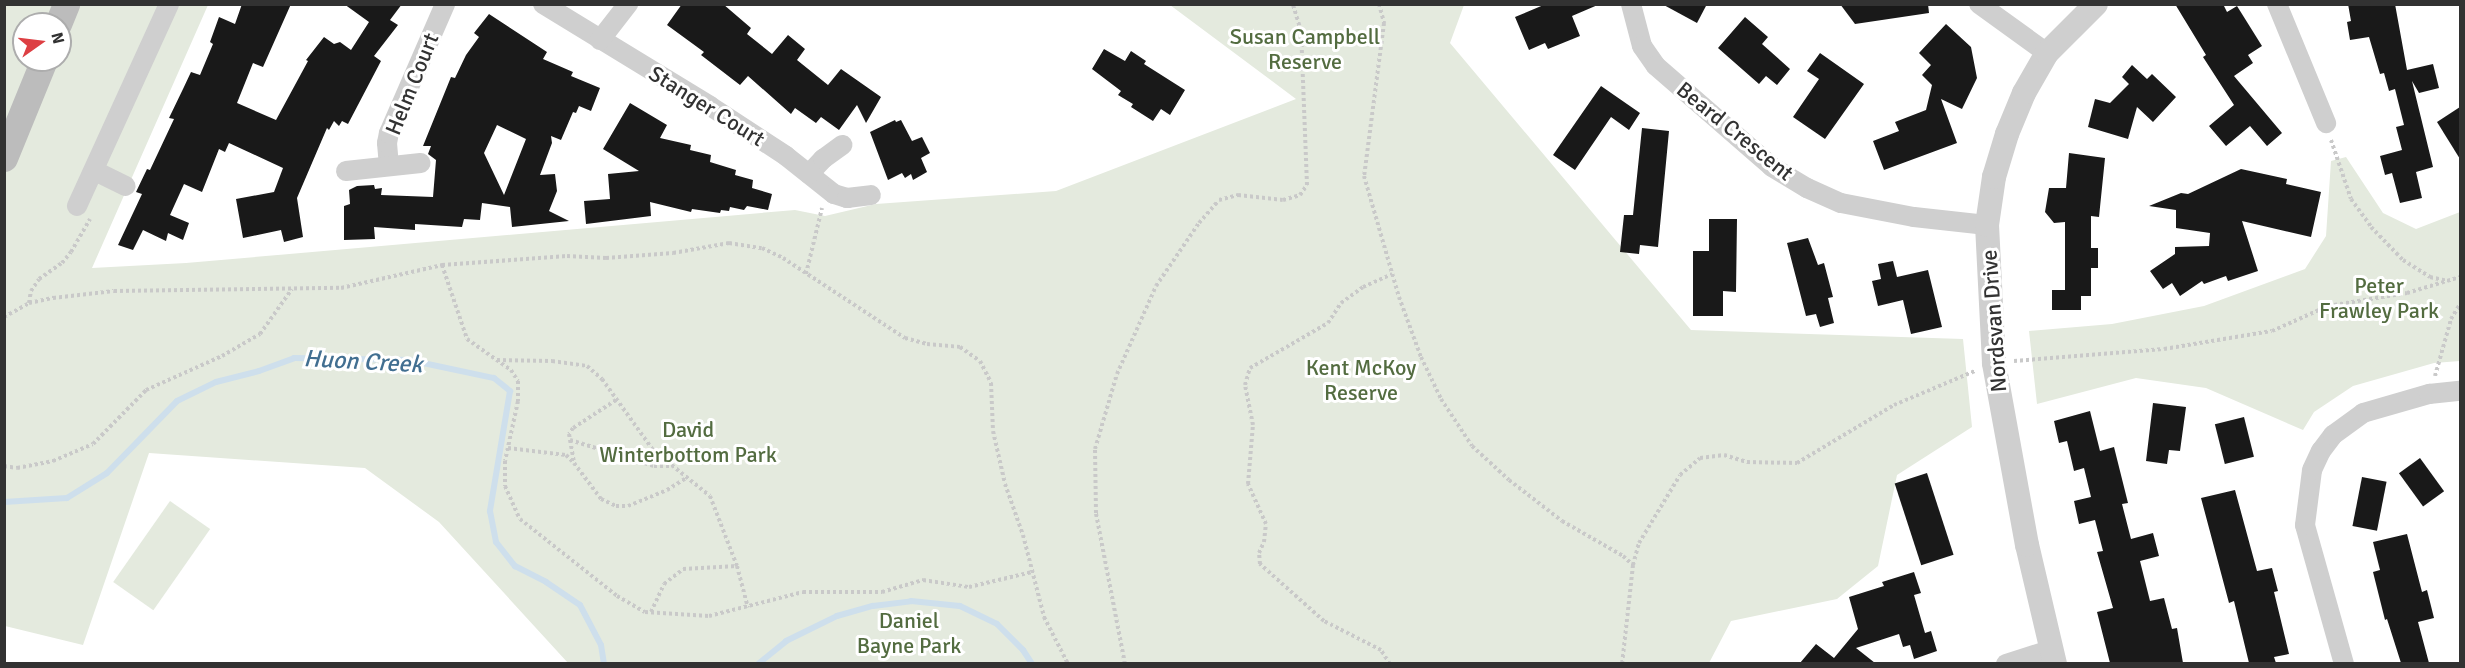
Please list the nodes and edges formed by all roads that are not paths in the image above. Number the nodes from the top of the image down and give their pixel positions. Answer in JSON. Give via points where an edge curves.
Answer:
{"nodes":[{"id":1,"x":169,"y":4,"type":"edge"},
{"id":2,"x":445,"y":4,"type":"edge"},
{"id":3,"x":543,"y":4,"type":"edge"},
{"id":4,"x":628,"y":4,"type":"edge"},
{"id":5,"x":1631,"y":4,"type":"edge"},
{"id":6,"x":1979,"y":4,"type":"edge"},
{"id":7,"x":2096,"y":4,"type":"edge"},
{"id":8,"x":2277,"y":4,"type":"edge"},
{"id":9,"x":600,"y":40,"type":"junction"},
{"id":10,"x":2047,"y":53,"type":"junction"},
{"id":11,"x":39,"y":72,"type":"edge"},
{"id":12,"x":2326,"y":123,"type":"road end"},
{"id":13,"x":842,"y":145,"type":"dead end"},
{"id":14,"x":4,"y":158,"type":"edge"},
{"id":15,"x":421,"y":163,"type":"dead end"},
{"id":16,"x":389,"y":166,"type":"junction"},
{"id":17,"x":346,"y":171,"type":"dead end"},
{"id":18,"x":809,"y":174,"type":"junction"},
{"id":19,"x":871,"y":195,"type":"dead end"},
{"id":20,"x":77,"y":206,"type":"dead end"},
{"id":21,"x":1987,"y":225,"type":"junction"},
{"id":22,"x":2460,"y":391,"type":"edge"},
{"id":23,"x":2053,"y":657,"type":"edge"},
{"id":24,"x":2006,"y":663,"type":"edge"},
{"id":25,"x":2344,"y":663,"type":"edge"}],
"edges":[{"from":1,"to":20,"type":"street","via":[[110,178]]},
{"from":2,"to":16,"type":"street","name":"Helm Court","via":[[389,133]]},
{"from":3,"to":9,"type":"street","name":"Stanger Court"},
{"from":4,"to":9,"type":"street"},
{"from":5,"to":21,"type":"street","name":"Beard Crescent","via":[[1642,46],[1656,66],[1781,172],[1841,203]]},
{"from":6,"to":10,"type":"street"},
{"from":7,"to":10,"type":"street","name":"Nordsvan Drive"},
{"from":8,"to":12,"type":"street"},
{"from":9,"to":18,"type":"street","name":"Stanger Court","via":[[710,106]]},
{"from":10,"to":21,"type":"street","name":"Nordsvan Drive","via":[[2007,134],[1994,177]]},
{"from":11,"to":14,"type":"main road"},
{"from":13,"to":18,"type":"street"},
{"from":15,"to":16,"type":"street","name":"Helm Court"},
{"from":16,"to":17,"type":"street","name":"Helm Court"},
{"from":18,"to":19,"type":"street","name":"Stanger Court","via":[[826,189],[847,198]]},
{"from":21,"to":23,"type":"street","name":"Nordsvan Drive","via":[[1994,363],[2005,434]]},
{"from":22,"to":25,"type":"street","via":[[2429,394],[2363,413],[2333,435],[2312,470],[2305,525]]},
{"from":23,"to":24,"type":"street"}]}
